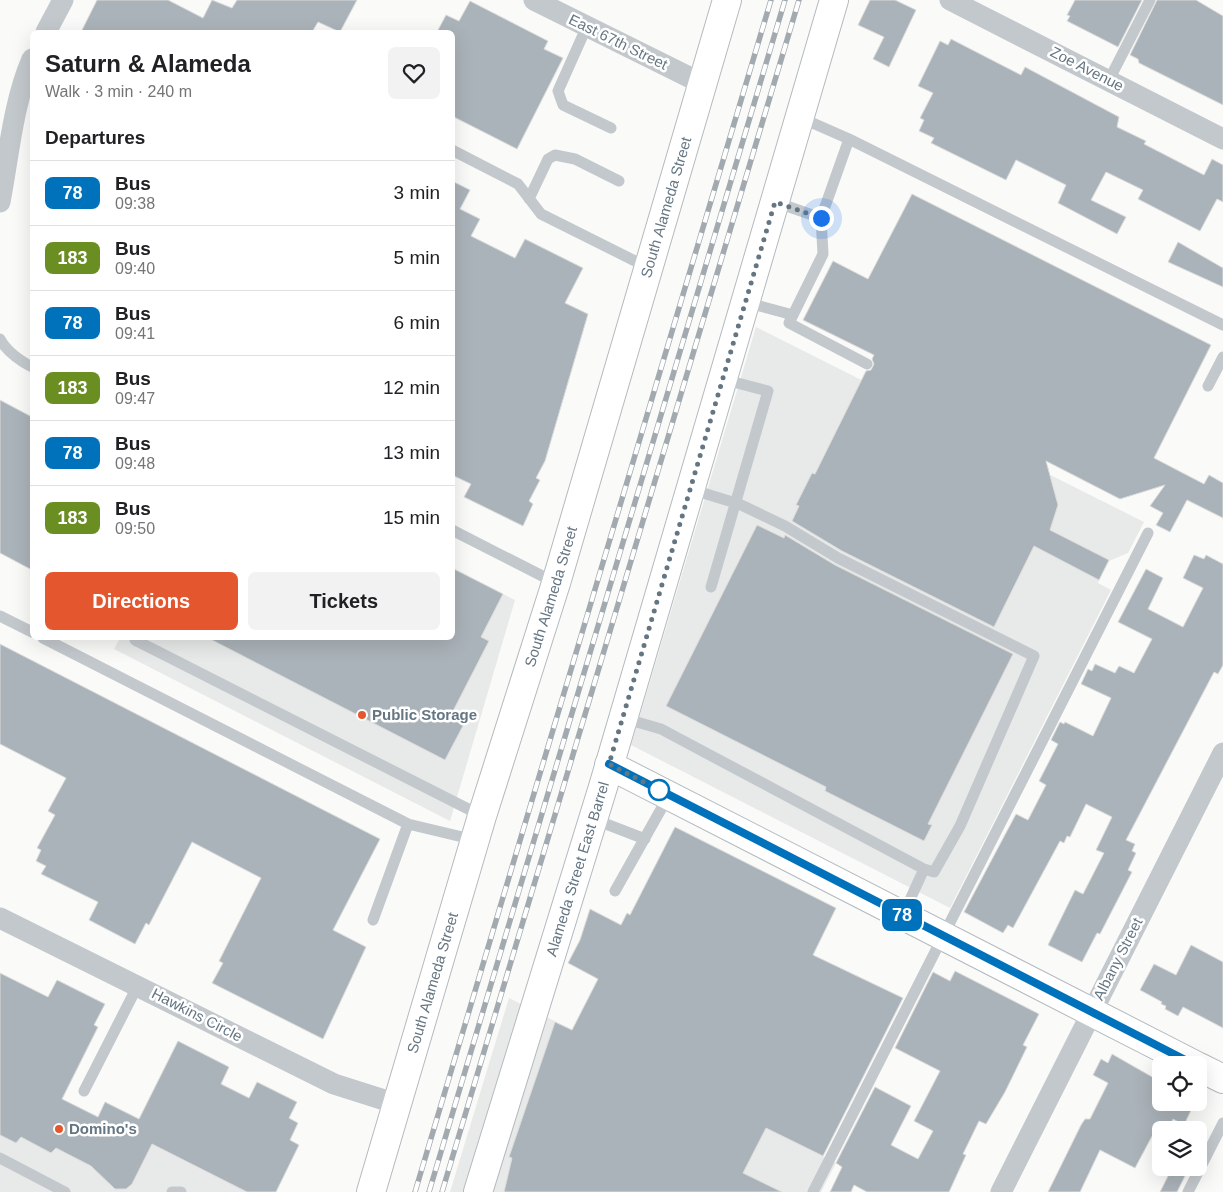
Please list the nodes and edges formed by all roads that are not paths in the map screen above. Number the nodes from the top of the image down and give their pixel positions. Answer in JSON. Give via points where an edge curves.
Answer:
{"nodes":[{"id":1,"x":534,"y":0,"type":"edge"},
{"id":2,"x":727,"y":0,"type":"edge"},
{"id":3,"x":834,"y":0,"type":"edge"},
{"id":4,"x":950,"y":0,"type":"edge"},
{"id":5,"x":1150,"y":0,"type":"edge"},
{"id":6,"x":59,"y":1,"type":"edge"},
{"id":7,"x":980,"y":7,"type":"edge"},
{"id":8,"x":587,"y":26,"type":"junction"},
{"id":9,"x":47,"y":30,"type":"edge"},
{"id":10,"x":30,"y":64,"type":"edge"},
{"id":11,"x":1109,"y":80,"type":"junction"},
{"id":12,"x":703,"y":84,"type":"junction"},
{"id":13,"x":800,"y":117,"type":"junction"},
{"id":14,"x":611,"y":128,"type":"dead end"},
{"id":15,"x":849,"y":139,"type":"junction"},
{"id":16,"x":1223,"y":139,"type":"edge"},
{"id":17,"x":455,"y":152,"type":"edge"},
{"id":18,"x":619,"y":181,"type":"dead end"},
{"id":19,"x":529,"y":199,"type":"junction"},
{"id":20,"x":0,"y":202,"type":"edge"},
{"id":21,"x":775,"y":202,"type":"junction"},
{"id":22,"x":821,"y":218,"type":"junction"},
{"id":23,"x":648,"y":268,"type":"junction"},
{"id":24,"x":745,"y":302,"type":"junction"},
{"id":25,"x":793,"y":315,"type":"junction"},
{"id":26,"x":1223,"y":325,"type":"edge"},
{"id":27,"x":0,"y":339,"type":"edge"},
{"id":28,"x":1223,"y":357,"type":"edge"},
{"id":29,"x":867,"y":364,"type":"dead end"},
{"id":30,"x":30,"y":366,"type":"edge"},
{"id":31,"x":722,"y":379,"type":"junction"},
{"id":32,"x":1208,"y":386,"type":"dead end"},
{"id":33,"x":690,"y":489,"type":"junction"},
{"id":34,"x":734,"y":502,"type":"junction"},
{"id":35,"x":455,"y":532,"type":"edge"},
{"id":36,"x":1148,"y":533,"type":"dead end"},
{"id":37,"x":556,"y":583,"type":"junction"},
{"id":38,"x":711,"y":587,"type":"dead end"},
{"id":39,"x":0,"y":616,"type":"edge"},
{"id":40,"x":30,"y":631,"type":"edge"},
{"id":41,"x":47,"y":640,"type":"edge"},
{"id":42,"x":135,"y":640,"type":"edge"},
{"id":43,"x":623,"y":718,"type":"junction"},
{"id":44,"x":1223,"y":753,"type":"edge"},
{"id":45,"x":609,"y":764,"type":"junction"},
{"id":46,"x":669,"y":795,"type":"junction"},
{"id":47,"x":593,"y":819,"type":"junction"},
{"id":48,"x":408,"y":824,"type":"junction"},
{"id":49,"x":479,"y":828,"type":"junction"},
{"id":50,"x":644,"y":839,"type":"junction"},
{"id":51,"x":924,"y":869,"type":"junction"},
{"id":52,"x":615,"y":892,"type":"dead end"},
{"id":53,"x":903,"y":915,"type":"junction"},
{"id":54,"x":0,"y":918,"type":"edge"},
{"id":55,"x":373,"y":920,"type":"dead end"},
{"id":56,"x":944,"y":936,"type":"junction"},
{"id":57,"x":138,"y":985,"type":"junction"},
{"id":58,"x":1091,"y":1012,"type":"junction"},
{"id":59,"x":1177,"y":1056,"type":"edge"},
{"id":60,"x":1207,"y":1071,"type":"edge"},
{"id":61,"x":1223,"y":1079,"type":"edge"},
{"id":62,"x":84,"y":1092,"type":"dead end"},
{"id":63,"x":397,"y":1104,"type":"junction"},
{"id":64,"x":1223,"y":1123,"type":"edge"},
{"id":65,"x":0,"y":1158,"type":"edge"},
{"id":66,"x":65,"y":1192,"type":"edge"},
{"id":67,"x":172,"y":1192,"type":"edge"},
{"id":68,"x":181,"y":1192,"type":"edge"},
{"id":69,"x":371,"y":1192,"type":"edge"},
{"id":70,"x":478,"y":1192,"type":"edge"},
{"id":71,"x":813,"y":1192,"type":"edge"},
{"id":72,"x":1001,"y":1192,"type":"edge"},
{"id":73,"x":1188,"y":1192,"type":"edge"}],
"edges":[{"from":1,"to":8,"type":"street","name":"East 67th Street"},
{"from":2,"to":12,"type":"street","name":"South Alameda Street"},
{"from":3,"to":13,"type":"street","name":"Alameda Street East Barrel"},
{"from":4,"to":7,"type":"street","name":"Zoe Avenue"},
{"from":5,"to":11,"type":"lane"},
{"from":6,"to":9,"type":"street"},
{"from":7,"to":11,"type":"street","name":"Zoe Avenue"},
{"from":8,"to":12,"type":"street","name":"East 67th Street"},
{"from":8,"to":14,"type":"lane","via":[[558,91],[563,105]]},
{"from":10,"to":20,"type":"street"},
{"from":11,"to":16,"type":"street","name":"Zoe Avenue"},
{"from":12,"to":23,"type":"street","name":"South Alameda Street"},
{"from":13,"to":15,"type":"lane"},
{"from":13,"to":21,"type":"street","name":"Alameda Street East Barrel"},
{"from":15,"to":22,"type":"lane"},
{"from":15,"to":26,"type":"lane"},
{"from":17,"to":19,"type":"lane","via":[[518,184]]},
{"from":18,"to":19,"type":"lane","via":[[575,159],[556,155],[548,159]]},
{"from":19,"to":23,"type":"lane","via":[[541,214]]},
{"from":21,"to":22,"type":"lane"},
{"from":21,"to":24,"type":"street","name":"Alameda Street East Barrel"},
{"from":22,"to":25,"type":"lane","via":[[822,254]]},
{"from":23,"to":37,"type":"street","name":"South Alameda Street"},
{"from":24,"to":25,"type":"lane"},
{"from":24,"to":31,"type":"street","name":"Alameda Street East Barrel"},
{"from":25,"to":29,"type":"lane","via":[[789,323]]},
{"from":27,"to":30,"type":"lane","via":[[18,360]]},
{"from":28,"to":32,"type":"lane"},
{"from":31,"to":33,"type":"street","name":"Alameda Street East Barrel"},
{"from":31,"to":34,"type":"lane","via":[[768,391]]},
{"from":33,"to":34,"type":"lane"},
{"from":33,"to":43,"type":"street","name":"Alameda Street East Barrel"},
{"from":34,"to":38,"type":"lane"},
{"from":34,"to":51,"type":"lane","via":[[1034,656],[960,826],[934,872]]},
{"from":35,"to":37,"type":"lane"},
{"from":36,"to":56,"type":"lane"},
{"from":37,"to":49,"type":"street","name":"South Alameda Street"},
{"from":39,"to":40,"type":"lane"},
{"from":41,"to":48,"type":"lane"},
{"from":42,"to":49,"type":"lane"},
{"from":43,"to":45,"type":"street","name":"Alameda Street East Barrel"},
{"from":43,"to":51,"type":"lane","via":[[661,729]]},
{"from":44,"to":58,"type":"street","name":"Albany Street"},
{"from":45,"to":46,"type":"street"},
{"from":45,"to":47,"type":"street","name":"Alameda Street East Barrel"},
{"from":46,"to":50,"type":"lane"},
{"from":46,"to":53,"type":"street"},
{"from":47,"to":50,"type":"lane"},
{"from":47,"to":70,"type":"street","name":"Alameda Street East Barrel"},
{"from":48,"to":49,"type":"lane"},
{"from":48,"to":55,"type":"lane"},
{"from":49,"to":63,"type":"street","name":"South Alameda Street"},
{"from":50,"to":52,"type":"lane"},
{"from":51,"to":53,"type":"lane"},
{"from":53,"to":56,"type":"street"},
{"from":54,"to":57,"type":"street","name":"Hawkins Circle"},
{"from":56,"to":58,"type":"street"},
{"from":56,"to":71,"type":"lane"},
{"from":57,"to":62,"type":"lane"},
{"from":57,"to":63,"type":"street","name":"Hawkins Circle","via":[[334,1084]]},
{"from":58,"to":59,"type":"street"},
{"from":58,"to":72,"type":"street","name":"Albany Street"},
{"from":60,"to":61,"type":"street"},
{"from":63,"to":69,"type":"street","name":"South Alameda Street"},
{"from":64,"to":73,"type":"lane"},
{"from":65,"to":66,"type":"lane"},
{"from":67,"to":68,"type":"lane"}]}
